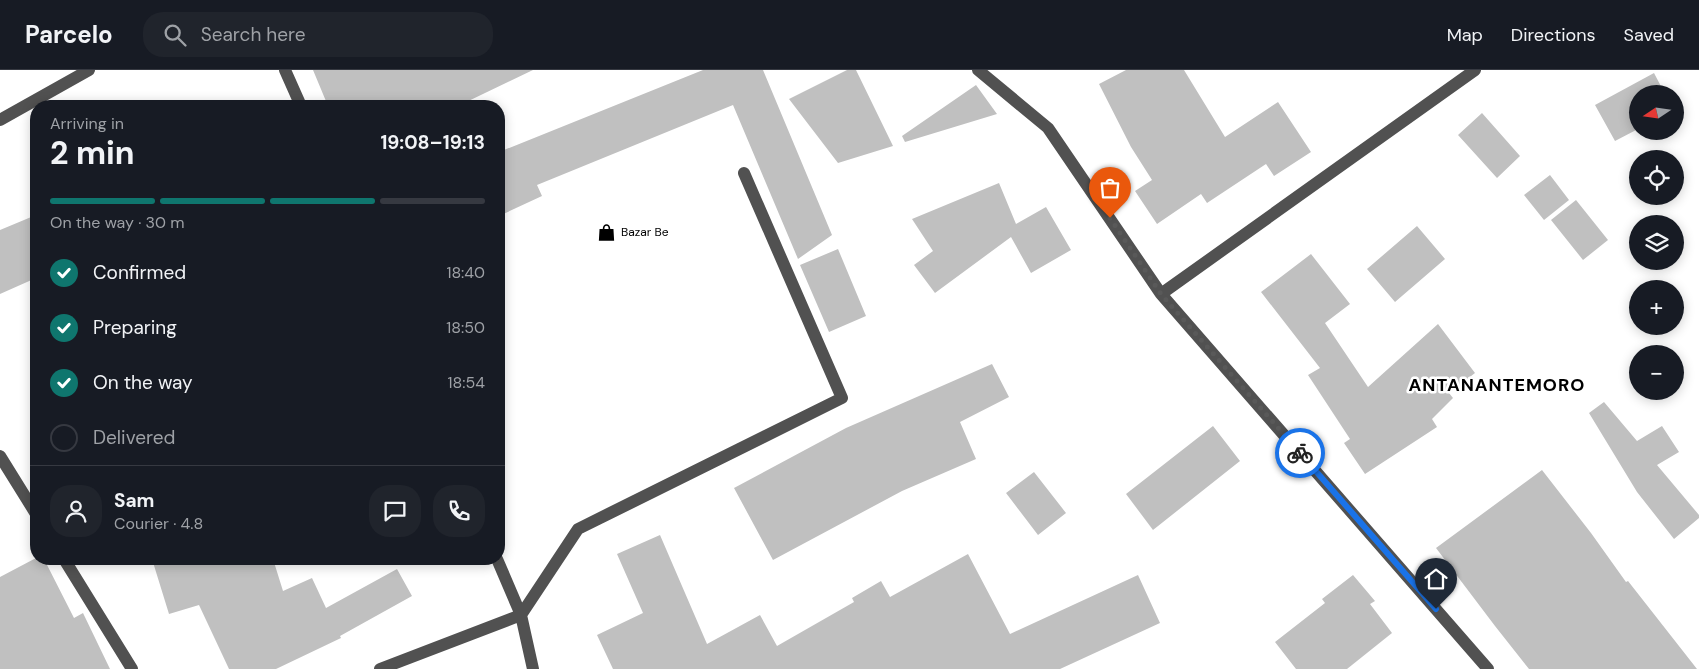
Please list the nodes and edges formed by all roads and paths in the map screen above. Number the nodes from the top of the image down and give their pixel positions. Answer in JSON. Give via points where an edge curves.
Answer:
{"nodes":[{"id":1,"x":89,"y":70,"type":"edge"},
{"id":2,"x":285,"y":70,"type":"edge"},
{"id":3,"x":978,"y":70,"type":"edge"},
{"id":4,"x":1475,"y":70,"type":"edge"},
{"id":5,"x":36,"y":100,"type":"edge"},
{"id":6,"x":298,"y":100,"type":"edge"},
{"id":7,"x":30,"y":103,"type":"edge"},
{"id":8,"x":0,"y":120,"type":"edge"},
{"id":9,"x":744,"y":173,"type":"dead end"},
{"id":10,"x":1161,"y":294,"type":"junction"},
{"id":11,"x":0,"y":456,"type":"edge"},
{"id":12,"x":30,"y":504,"type":"edge"},
{"id":13,"x":68,"y":565,"type":"edge"},
{"id":14,"x":500,"y":565,"type":"edge"},
{"id":15,"x":521,"y":615,"type":"junction"},
{"id":16,"x":132,"y":669,"type":"edge"},
{"id":17,"x":380,"y":669,"type":"edge"},
{"id":18,"x":533,"y":669,"type":"edge"},
{"id":19,"x":1488,"y":669,"type":"edge"}],
"edges":[{"from":1,"to":5,"type":"street"},
{"from":2,"to":6,"type":"street"},
{"from":3,"to":10,"type":"street","via":[[1048,128]]},
{"from":4,"to":10,"type":"street"},
{"from":7,"to":8,"type":"street"},
{"from":9,"to":15,"type":"street","via":[[842,398],[578,529]]},
{"from":10,"to":19,"type":"street"},
{"from":11,"to":12,"type":"street"},
{"from":13,"to":16,"type":"street"},
{"from":14,"to":15,"type":"street"},
{"from":15,"to":17,"type":"street"},
{"from":15,"to":18,"type":"street"}]}
